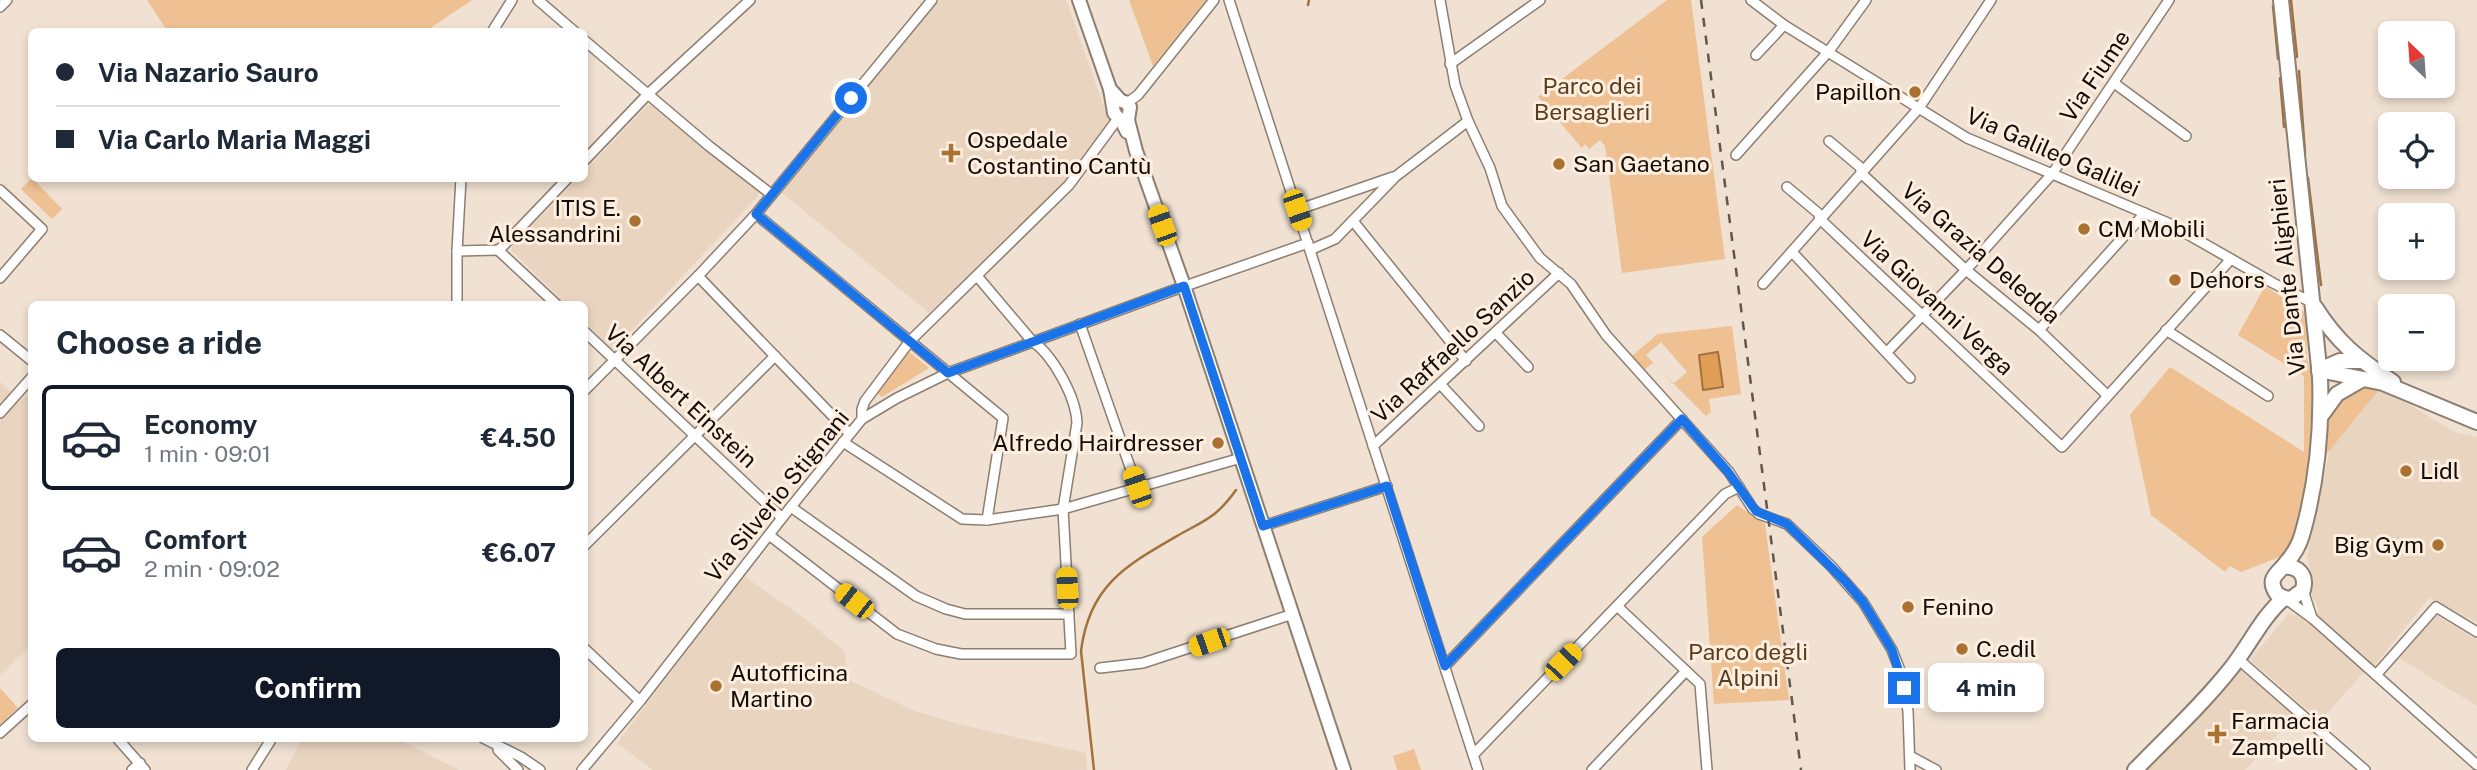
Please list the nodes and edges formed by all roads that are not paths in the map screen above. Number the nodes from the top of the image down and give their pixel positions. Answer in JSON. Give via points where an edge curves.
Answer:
{"nodes":[{"id":1,"x":512,"y":0,"type":"edge"},
{"id":2,"x":538,"y":0,"type":"edge"},
{"id":3,"x":750,"y":0,"type":"edge"},
{"id":4,"x":932,"y":0,"type":"edge"},
{"id":5,"x":1079,"y":0,"type":"edge"},
{"id":6,"x":1214,"y":0,"type":"edge"},
{"id":7,"x":1229,"y":0,"type":"edge"},
{"id":8,"x":1440,"y":0,"type":"edge"},
{"id":9,"x":1540,"y":0,"type":"edge"},
{"id":10,"x":1751,"y":0,"type":"edge"},
{"id":11,"x":1866,"y":0,"type":"edge"},
{"id":12,"x":1991,"y":0,"type":"edge"},
{"id":13,"x":2169,"y":0,"type":"edge"},
{"id":14,"x":2281,"y":0,"type":"edge"},
{"id":15,"x":1784,"y":25,"type":"junction"},
{"id":16,"x":494,"y":28,"type":"edge"},
{"id":17,"x":570,"y":28,"type":"edge"},
{"id":18,"x":588,"y":43,"type":"edge"},
{"id":19,"x":1829,"y":51,"type":"junction"},
{"id":20,"x":1756,"y":55,"type":"dead end"},
{"id":21,"x":1450,"y":64,"type":"junction"},
{"id":22,"x":2114,"y":83,"type":"junction"},
{"id":23,"x":648,"y":94,"type":"junction"},
{"id":24,"x":1122,"y":108,"type":"junction"},
{"id":25,"x":1919,"y":108,"type":"junction"},
{"id":26,"x":1468,"y":121,"type":"junction"},
{"id":27,"x":2186,"y":136,"type":"dead end"},
{"id":28,"x":1829,"y":141,"type":"dead end"},
{"id":29,"x":1736,"y":155,"type":"dead end"},
{"id":30,"x":588,"y":157,"type":"edge"},
{"id":31,"x":1862,"y":174,"type":"junction"},
{"id":32,"x":2052,"y":174,"type":"junction"},
{"id":33,"x":1395,"y":177,"type":"junction"},
{"id":34,"x":461,"y":182,"type":"edge"},
{"id":35,"x":564,"y":182,"type":"edge"},
{"id":36,"x":1787,"y":187,"type":"dead end"},
{"id":37,"x":0,"y":190,"type":"edge"},
{"id":38,"x":771,"y":194,"type":"junction"},
{"id":39,"x":1297,"y":210,"type":"junction"},
{"id":40,"x":2145,"y":213,"type":"junction"},
{"id":41,"x":756,"y":214,"type":"junction"},
{"id":42,"x":1353,"y":220,"type":"junction"},
{"id":43,"x":1821,"y":220,"type":"junction"},
{"id":44,"x":1309,"y":247,"type":"junction"},
{"id":45,"x":498,"y":250,"type":"junction"},
{"id":46,"x":457,"y":251,"type":"junction"},
{"id":47,"x":1792,"y":252,"type":"junction"},
{"id":48,"x":2231,"y":258,"type":"junction"},
{"id":49,"x":1966,"y":270,"type":"junction"},
{"id":50,"x":1559,"y":273,"type":"junction"},
{"id":51,"x":698,"y":276,"type":"junction"},
{"id":52,"x":977,"y":276,"type":"junction"},
{"id":53,"x":0,"y":278,"type":"edge"},
{"id":54,"x":1763,"y":284,"type":"dead end"},
{"id":55,"x":1184,"y":286,"type":"junction"},
{"id":56,"x":457,"y":301,"type":"edge"},
{"id":57,"x":553,"y":301,"type":"edge"},
{"id":58,"x":2313,"y":303,"type":"junction"},
{"id":59,"x":1922,"y":317,"type":"junction"},
{"id":60,"x":1080,"y":324,"type":"junction"},
{"id":61,"x":2039,"y":330,"type":"junction"},
{"id":62,"x":2166,"y":330,"type":"junction"},
{"id":63,"x":1496,"y":333,"type":"junction"},
{"id":64,"x":0,"y":335,"type":"edge"},
{"id":65,"x":588,"y":335,"type":"edge"},
{"id":66,"x":910,"y":341,"type":"junction"},
{"id":67,"x":1032,"y":341,"type":"junction"},
{"id":68,"x":1887,"y":352,"type":"junction"},
{"id":69,"x":775,"y":356,"type":"junction"},
{"id":70,"x":28,"y":358,"type":"edge"},
{"id":71,"x":615,"y":359,"type":"junction"},
{"id":72,"x":1466,"y":361,"type":"junction"},
{"id":73,"x":2362,"y":361,"type":"junction"},
{"id":74,"x":1528,"y":367,"type":"dead end"},
{"id":75,"x":2319,"y":370,"type":"junction"},
{"id":76,"x":948,"y":373,"type":"junction"},
{"id":77,"x":1910,"y":378,"type":"dead end"},
{"id":78,"x":2364,"y":379,"type":"junction"},
{"id":79,"x":28,"y":382,"type":"edge"},
{"id":80,"x":1441,"y":385,"type":"junction"},
{"id":81,"x":588,"y":387,"type":"edge"},
{"id":82,"x":2107,"y":395,"type":"junction"},
{"id":83,"x":2268,"y":396,"type":"dead end"},
{"id":84,"x":2414,"y":396,"type":"junction"},
{"id":85,"x":0,"y":413,"type":"edge"},
{"id":86,"x":2321,"y":417,"type":"junction"},
{"id":87,"x":862,"y":419,"type":"junction"},
{"id":88,"x":1682,"y":419,"type":"junction"},
{"id":89,"x":2477,"y":422,"type":"edge"},
{"id":90,"x":1479,"y":426,"type":"dead end"},
{"id":91,"x":849,"y":433,"type":"junction"},
{"id":92,"x":695,"y":435,"type":"junction"},
{"id":93,"x":843,"y":442,"type":"junction"},
{"id":94,"x":1373,"y":446,"type":"junction"},
{"id":95,"x":1241,"y":458,"type":"junction"},
{"id":96,"x":1387,"y":486,"type":"junction"},
{"id":97,"x":1739,"y":486,"type":"junction"},
{"id":98,"x":1137,"y":487,"type":"junction"},
{"id":99,"x":791,"y":507,"type":"junction"},
{"id":100,"x":1063,"y":509,"type":"junction"},
{"id":101,"x":782,"y":517,"type":"junction"},
{"id":102,"x":987,"y":520,"type":"junction"},
{"id":103,"x":1263,"y":526,"type":"junction"},
{"id":104,"x":769,"y":535,"type":"junction"},
{"id":105,"x":588,"y":542,"type":"edge"},
{"id":106,"x":2298,"y":547,"type":"junction"},
{"id":107,"x":2283,"y":567,"type":"junction"},
{"id":108,"x":2301,"y":572,"type":"junction"},
{"id":109,"x":2303,"y":590,"type":"junction"},
{"id":110,"x":2281,"y":595,"type":"junction"},
{"id":111,"x":1617,"y":606,"type":"junction"},
{"id":112,"x":1069,"y":614,"type":"junction"},
{"id":113,"x":1293,"y":614,"type":"junction"},
{"id":114,"x":2312,"y":618,"type":"junction"},
{"id":115,"x":2477,"y":632,"type":"edge"},
{"id":116,"x":588,"y":652,"type":"edge"},
{"id":117,"x":2238,"y":659,"type":"junction"},
{"id":118,"x":1445,"y":666,"type":"junction"},
{"id":119,"x":1100,"y":668,"type":"dead end"},
{"id":120,"x":1686,"y":671,"type":"junction"},
{"id":121,"x":2376,"y":675,"type":"junction"},
{"id":122,"x":640,"y":701,"type":"junction"},
{"id":123,"x":28,"y":708,"type":"edge"},
{"id":124,"x":0,"y":733,"type":"edge"},
{"id":125,"x":121,"y":742,"type":"edge"},
{"id":126,"x":270,"y":742,"type":"edge"},
{"id":127,"x":489,"y":742,"type":"edge"},
{"id":128,"x":490,"y":742,"type":"edge"},
{"id":129,"x":1473,"y":755,"type":"junction"},
{"id":130,"x":1910,"y":756,"type":"junction"},
{"id":131,"x":2477,"y":765,"type":"edge"},
{"id":132,"x":142,"y":766,"type":"edge"},
{"id":133,"x":1597,"y":768,"type":"edge"},
{"id":134,"x":132,"y":770,"type":"edge"},
{"id":135,"x":252,"y":770,"type":"edge"},
{"id":136,"x":518,"y":770,"type":"edge"},
{"id":137,"x":540,"y":770,"type":"edge"},
{"id":138,"x":582,"y":770,"type":"edge"},
{"id":139,"x":1344,"y":770,"type":"edge"},
{"id":140,"x":1478,"y":770,"type":"edge"},
{"id":141,"x":1707,"y":770,"type":"edge"},
{"id":142,"x":1910,"y":770,"type":"edge"},
{"id":143,"x":1936,"y":770,"type":"edge"},
{"id":144,"x":2136,"y":770,"type":"edge"},
{"id":145,"x":2365,"y":770,"type":"edge"}],
"edges":[{"from":1,"to":16,"type":"street"},
{"from":2,"to":17,"type":"street"},
{"from":3,"to":23,"type":"street"},
{"from":4,"to":38,"type":"street"},
{"from":5,"to":24,"type":"street","via":[[1110,89]]},
{"from":6,"to":24,"type":"street","via":[[1138,95]]},
{"from":7,"to":39,"type":"street"},
{"from":8,"to":21,"type":"street"},
{"from":9,"to":21,"type":"street"},
{"from":10,"to":15,"type":"street","name":"Via Galileo Galilei"},
{"from":11,"to":19,"type":"street"},
{"from":12,"to":25,"type":"street"},
{"from":13,"to":22,"type":"street","name":"Via Fiume"},
{"from":14,"to":58,"type":"main road","name":"Via Dante Alighieri"},
{"from":15,"to":19,"type":"street","name":"Via Galileo Galilei"},
{"from":15,"to":20,"type":"street"},
{"from":18,"to":23,"type":"street"},
{"from":19,"to":25,"type":"street","name":"Via Galileo Galilei"},
{"from":19,"to":29,"type":"street"},
{"from":21,"to":26,"type":"street"},
{"from":22,"to":27,"type":"street"},
{"from":22,"to":32,"type":"street","name":"Via Fiume"},
{"from":23,"to":30,"type":"street"},
{"from":23,"to":38,"type":"street"},
{"from":24,"to":52,"type":"street","via":[[1069,185]]},
{"from":24,"to":55,"type":"street"},
{"from":25,"to":31,"type":"street"},
{"from":25,"to":32,"type":"street","name":"Via Galileo Galilei","via":[[1968,138]]},
{"from":26,"to":33,"type":"street"},
{"from":26,"to":50,"type":"street","via":[[1502,206],[1540,258]]},
{"from":28,"to":31,"type":"street","name":"Via Grazia Deledda","via":[[1860,167]]},
{"from":31,"to":43,"type":"street"},
{"from":31,"to":49,"type":"street","name":"Via Grazia Deledda"},
{"from":32,"to":40,"type":"street","name":"Via Galileo Galilei"},
{"from":32,"to":49,"type":"street","name":"Via Fiume"},
{"from":33,"to":39,"type":"street"},
{"from":33,"to":42,"type":"street","name":"Via Silverio Stignani"},
{"from":34,"to":46,"type":"street"},
{"from":35,"to":45,"type":"street"},
{"from":36,"to":43,"type":"street","name":"Via Giovanni Verga"},
{"from":37,"to":53,"type":"street","via":[[42,229]]},
{"from":38,"to":41,"type":"street"},
{"from":39,"to":44,"type":"street"},
{"from":40,"to":48,"type":"street","name":"Via Galileo Galilei"},
{"from":40,"to":61,"type":"street"},
{"from":41,"to":51,"type":"street"},
{"from":41,"to":66,"type":"street"},
{"from":42,"to":44,"type":"street","name":"Via Silverio Stignani","via":[[1335,239]]},
{"from":42,"to":72,"type":"street"},
{"from":43,"to":47,"type":"street"},
{"from":43,"to":59,"type":"street","name":"Via Giovanni Verga"},
{"from":44,"to":55,"type":"street","name":"Via Silverio Stignani"},
{"from":44,"to":94,"type":"street"},
{"from":45,"to":46,"type":"street"},
{"from":45,"to":57,"type":"street"},
{"from":46,"to":56,"type":"street"},
{"from":47,"to":54,"type":"street"},
{"from":47,"to":68,"type":"street"},
{"from":48,"to":58,"type":"street","name":"Via Galileo Galilei"},
{"from":48,"to":62,"type":"street"},
{"from":49,"to":59,"type":"street","name":"Via Fiume"},
{"from":49,"to":61,"type":"street","name":"Via Grazia Deledda"},
{"from":50,"to":63,"type":"street","name":"Via Raffaello Sanzio"},
{"from":50,"to":88,"type":"street","via":[[1606,335]]},
{"from":51,"to":69,"type":"street"},
{"from":51,"to":71,"type":"street"},
{"from":52,"to":66,"type":"street"},
{"from":52,"to":67,"type":"street"},
{"from":55,"to":60,"type":"street","name":"Via Silverio Stignani"},
{"from":55,"to":95,"type":"street"},
{"from":58,"to":73,"type":"main road","via":[[2329,329]]},
{"from":58,"to":75,"type":"main road","name":"Via Dante Alighieri"},
{"from":59,"to":68,"type":"street","name":"Via Fiume"},
{"from":59,"to":82,"type":"street","name":"Via Giovanni Verga","via":[[2062,447]]},
{"from":60,"to":67,"type":"street","name":"Via Silverio Stignani"},
{"from":60,"to":98,"type":"street"},
{"from":61,"to":82,"type":"street","name":"Via Grazia Deledda"},
{"from":62,"to":82,"type":"street"},
{"from":62,"to":83,"type":"street"},
{"from":63,"to":72,"type":"street","name":"Via Raffaello Sanzio"},
{"from":63,"to":74,"type":"street"},
{"from":64,"to":70,"type":"street"},
{"from":65,"to":71,"type":"street","name":"Via Albert Einstein"},
{"from":66,"to":76,"type":"street"},
{"from":66,"to":87,"type":"street","via":[[865,401]]},
{"from":67,"to":76,"type":"street","name":"Via Silverio Stignani"},
{"from":67,"to":100,"type":"street","via":[[1065,383],[1075,410],[1077,423]]},
{"from":68,"to":77,"type":"street"},
{"from":69,"to":91,"type":"street"},
{"from":69,"to":92,"type":"street"},
{"from":71,"to":81,"type":"street"},
{"from":71,"to":92,"type":"street","name":"Via Albert Einstein"},
{"from":72,"to":80,"type":"street","name":"Via Raffaello Sanzio"},
{"from":73,"to":75,"type":"main road","via":[[2340,361]]},
{"from":73,"to":84,"type":"main road"},
{"from":75,"to":78,"type":"main road"},
{"from":75,"to":86,"type":"main road","name":"Via Dante Alighieri"},
{"from":76,"to":87,"type":"street","name":"Via Silverio Stignani"},
{"from":76,"to":102,"type":"street","via":[[1003,418]]},
{"from":78,"to":84,"type":"main road"},
{"from":78,"to":86,"type":"main road","via":[[2337,394]]},
{"from":79,"to":85,"type":"street"},
{"from":80,"to":90,"type":"street"},
{"from":80,"to":94,"type":"street","name":"Via Raffaello Sanzio"},
{"from":84,"to":89,"type":"main road"},
{"from":86,"to":106,"type":"main road","name":"Via Dante Alighieri","via":[[2313,492]]},
{"from":87,"to":91,"type":"street","name":"Via Silverio Stignani"},
{"from":88,"to":97,"type":"street"},
{"from":88,"to":118,"type":"street"},
{"from":91,"to":93,"type":"street","name":"Via Silverio Stignani"},
{"from":92,"to":101,"type":"street","name":"Via Albert Einstein"},
{"from":92,"to":105,"type":"street"},
{"from":93,"to":99,"type":"street","name":"Via Silverio Stignani"},
{"from":93,"to":102,"type":"street","via":[[962,519]]},
{"from":94,"to":96,"type":"street"},
{"from":95,"to":98,"type":"street"},
{"from":95,"to":103,"type":"street"},
{"from":96,"to":103,"type":"street"},
{"from":96,"to":118,"type":"street"},
{"from":97,"to":111,"type":"street","via":[[1725,494]]},
{"from":97,"to":130,"type":"street","via":[[1756,511],[1787,524],[1823,558],[1876,622],[1901,673]]},
{"from":98,"to":100,"type":"street"},
{"from":99,"to":101,"type":"street","name":"Via Silverio Stignani"},
{"from":99,"to":112,"type":"street","via":[[916,596],[946,609],[965,614]]},
{"from":100,"to":102,"type":"street"},
{"from":100,"to":112,"type":"street"},
{"from":101,"to":104,"type":"street","name":"Via Silverio Stignani"},
{"from":103,"to":113,"type":"street"},
{"from":104,"to":112,"type":"street","via":[[897,634],[936,649],[961,654],[1071,654]]},
{"from":104,"to":122,"type":"street","name":"Via Silverio Stignani"},
{"from":106,"to":107,"type":"main road","name":"Via Dante Alighieri"},
{"from":106,"to":108,"type":"main road","name":"Via Dante Alighieri"},
{"from":107,"to":108,"type":"main road"},
{"from":107,"to":110,"type":"main road","via":[[2273,578]]},
{"from":108,"to":109,"type":"main road"},
{"from":109,"to":110,"type":"main road","via":[[2295,597]]},
{"from":109,"to":114,"type":"street"},
{"from":110,"to":114,"type":"street"},
{"from":110,"to":117,"type":"main road"},
{"from":111,"to":120,"type":"street"},
{"from":111,"to":129,"type":"street"},
{"from":113,"to":119,"type":"street","via":[[1143,663]]},
{"from":113,"to":139,"type":"street"},
{"from":114,"to":121,"type":"street"},
{"from":115,"to":121,"type":"street","via":[[2436,607]]},
{"from":116,"to":122,"type":"street"},
{"from":117,"to":144,"type":"main road"},
{"from":117,"to":145,"type":"street"},
{"from":118,"to":129,"type":"street"},
{"from":120,"to":133,"type":"street"},
{"from":120,"to":141,"type":"street","via":[[1700,684]]},
{"from":121,"to":131,"type":"street"},
{"from":122,"to":138,"type":"street","name":"Via Silverio Stignani"},
{"from":123,"to":124,"type":"street"},
{"from":125,"to":132,"type":"street"},
{"from":126,"to":135,"type":"street"},
{"from":127,"to":136,"type":"street"},
{"from":128,"to":137,"type":"street"},
{"from":129,"to":140,"type":"street"},
{"from":130,"to":142,"type":"street"},
{"from":130,"to":143,"type":"street"},
{"from":132,"to":134,"type":"street"}]}
